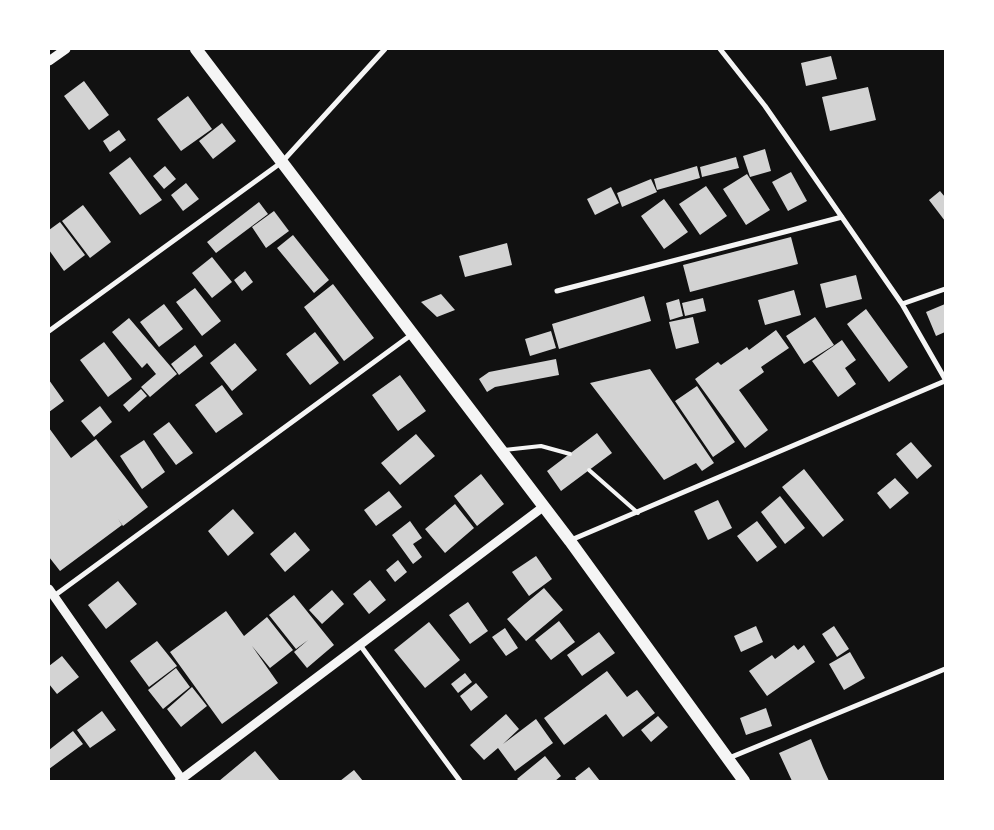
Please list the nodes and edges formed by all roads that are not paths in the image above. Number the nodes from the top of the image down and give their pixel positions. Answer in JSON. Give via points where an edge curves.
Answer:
{"nodes":[{"id":1,"x":66,"y":49,"type":"edge"},
{"id":2,"x":196,"y":49,"type":"edge"},
{"id":3,"x":386,"y":49,"type":"edge"},
{"id":4,"x":720,"y":49,"type":"edge"},
{"id":5,"x":49,"y":61,"type":"edge"},
{"id":6,"x":282,"y":162,"type":"junction"},
{"id":7,"x":842,"y":217,"type":"junction"},
{"id":8,"x":945,"y":289,"type":"edge"},
{"id":9,"x":557,"y":291,"type":"dead end"},
{"id":10,"x":902,"y":304,"type":"junction"},
{"id":11,"x":49,"y":331,"type":"edge"},
{"id":12,"x":411,"y":335,"type":"junction"},
{"id":13,"x":945,"y":380,"type":"edge"},
{"id":14,"x":500,"y":451,"type":"junction"},
{"id":15,"x":570,"y":454,"type":"dead end"},
{"id":16,"x":589,"y":470,"type":"dead end"},
{"id":17,"x":543,"y":507,"type":"junction"},
{"id":18,"x":638,"y":513,"type":"junction"},
{"id":19,"x":570,"y":541,"type":"junction"},
{"id":20,"x":51,"y":593,"type":"edge"},
{"id":21,"x":360,"y":645,"type":"junction"},
{"id":22,"x":945,"y":669,"type":"edge"},
{"id":23,"x":728,"y":758,"type":"junction"},
{"id":24,"x":181,"y":780,"type":"edge"},
{"id":25,"x":460,"y":781,"type":"edge"},
{"id":26,"x":744,"y":781,"type":"edge"}],
"edges":[{"from":1,"to":5,"type":"street"},
{"from":2,"to":6,"type":"main road"},
{"from":3,"to":6,"type":"street"},
{"from":4,"to":7,"type":"street","via":[[765,106]]},
{"from":6,"to":11,"type":"street"},
{"from":6,"to":12,"type":"main road"},
{"from":7,"to":9,"type":"street"},
{"from":7,"to":10,"type":"street"},
{"from":8,"to":10,"type":"street"},
{"from":10,"to":13,"type":"street"},
{"from":12,"to":14,"type":"main road"},
{"from":12,"to":20,"type":"street"},
{"from":13,"to":18,"type":"street"},
{"from":14,"to":15,"type":"lane","via":[[541,446]]},
{"from":14,"to":17,"type":"main road"},
{"from":16,"to":18,"type":"lane"},
{"from":17,"to":19,"type":"main road"},
{"from":17,"to":21,"type":"street"},
{"from":18,"to":19,"type":"street"},
{"from":19,"to":23,"type":"main road"},
{"from":20,"to":24,"type":"street"},
{"from":21,"to":24,"type":"street"},
{"from":21,"to":25,"type":"street"},
{"from":22,"to":23,"type":"street"},
{"from":23,"to":26,"type":"main road"}]}
